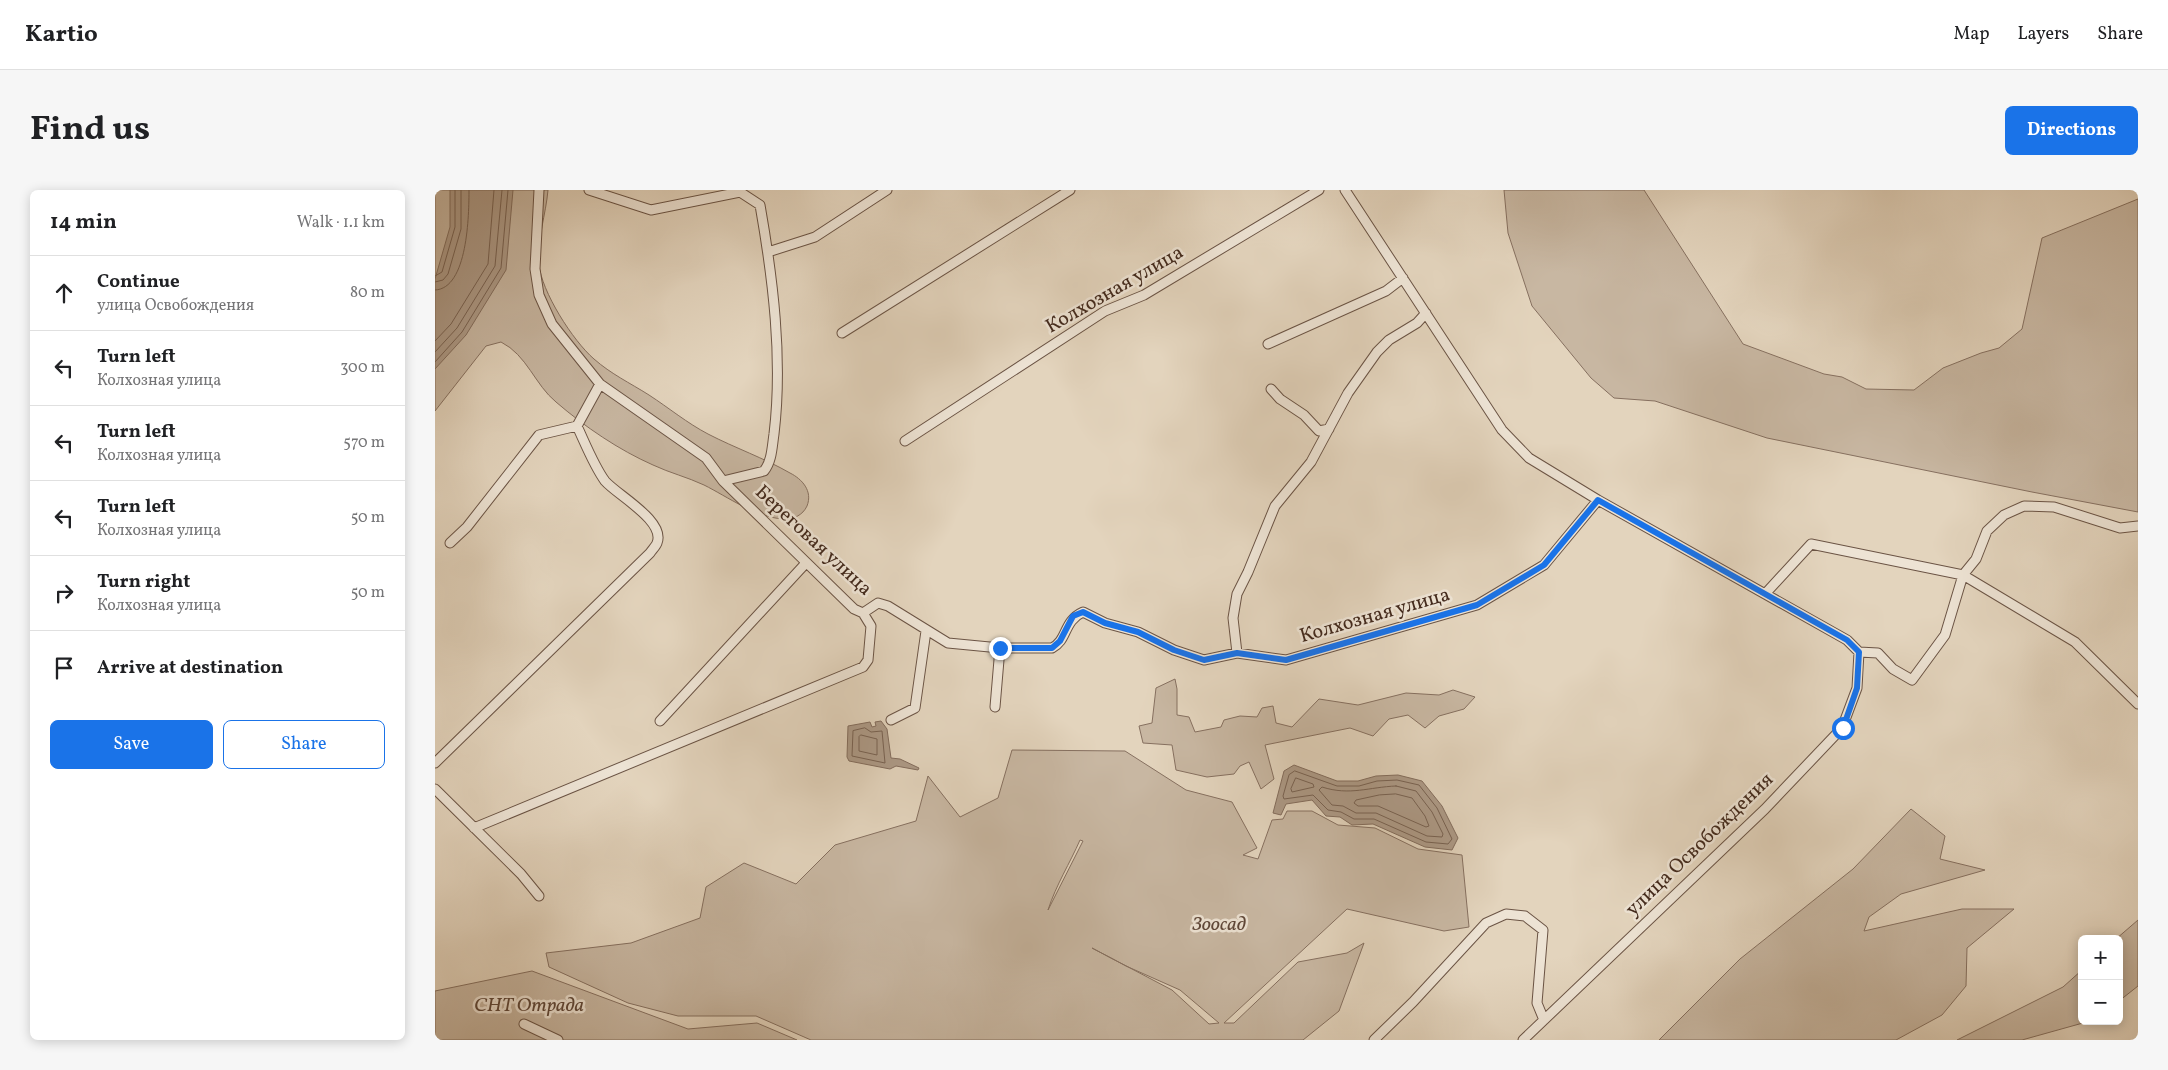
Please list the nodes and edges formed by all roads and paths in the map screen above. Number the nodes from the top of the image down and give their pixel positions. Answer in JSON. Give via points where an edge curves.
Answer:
{"nodes":[{"id":1,"x":539,"y":190,"type":"edge"},
{"id":2,"x":589,"y":190,"type":"edge"},
{"id":3,"x":887,"y":190,"type":"edge"},
{"id":4,"x":1070,"y":190,"type":"edge"},
{"id":5,"x":1319,"y":190,"type":"edge"},
{"id":6,"x":1345,"y":190,"type":"edge"},
{"id":7,"x":740,"y":191,"type":"edge"},
{"id":8,"x":768,"y":252,"type":"junction"},
{"id":9,"x":1403,"y":278,"type":"junction"},
{"id":10,"x":1426,"y":313,"type":"junction"},
{"id":11,"x":842,"y":333,"type":"dead end"},
{"id":12,"x":1268,"y":344,"type":"dead end"},
{"id":13,"x":599,"y":384,"type":"junction"},
{"id":14,"x":1271,"y":389,"type":"dead end"},
{"id":15,"x":577,"y":426,"type":"junction"},
{"id":16,"x":1329,"y":429,"type":"junction"},
{"id":17,"x":905,"y":441,"type":"dead end"},
{"id":18,"x":723,"y":481,"type":"junction"},
{"id":19,"x":1598,"y":500,"type":"junction"},
{"id":20,"x":2138,"y":526,"type":"edge"},
{"id":21,"x":450,"y":543,"type":"dead end"},
{"id":22,"x":806,"y":563,"type":"junction"},
{"id":23,"x":1963,"y":574,"type":"junction"},
{"id":24,"x":1765,"y":594,"type":"junction"},
{"id":25,"x":863,"y":613,"type":"junction"},
{"id":26,"x":926,"y":631,"type":"junction"},
{"id":27,"x":1000,"y":648,"type":"junction"},
{"id":28,"x":1859,"y":652,"type":"junction"},
{"id":29,"x":1237,"y":653,"type":"junction"},
{"id":30,"x":2138,"y":704,"type":"edge"},
{"id":31,"x":995,"y":707,"type":"dead end"},
{"id":32,"x":891,"y":720,"type":"dead end"},
{"id":33,"x":660,"y":721,"type":"dead end"},
{"id":34,"x":435,"y":763,"type":"edge"},
{"id":35,"x":435,"y":789,"type":"edge"},
{"id":36,"x":473,"y":828,"type":"junction"},
{"id":37,"x":539,"y":896,"type":"dead end"},
{"id":38,"x":1544,"y":1020,"type":"junction"},
{"id":39,"x":524,"y":1024,"type":"dead end"},
{"id":40,"x":559,"y":1040,"type":"edge"},
{"id":41,"x":1374,"y":1040,"type":"edge"},
{"id":42,"x":1523,"y":1040,"type":"edge"}],
"edges":[{"from":1,"to":13,"type":"street","name":"Береговая улица","via":[[535,269],[539,296],[552,324]]},
{"from":2,"to":7,"type":"street","via":[[651,210]]},
{"from":3,"to":8,"type":"street","via":[[815,237]]},
{"from":4,"to":11,"type":"street"},
{"from":5,"to":17,"type":"street","name":"Колхозная улица","via":[[1144,295],[1105,311]]},
{"from":6,"to":9,"type":"street"},
{"from":7,"to":8,"type":"street","via":[[760,205]]},
{"from":8,"to":18,"type":"street","via":[[778,402],[771,454],[764,471]]},
{"from":9,"to":10,"type":"street"},
{"from":9,"to":12,"type":"street","via":[[1386,291]]},
{"from":10,"to":16,"type":"street","via":[[1377,352],[1348,393]]},
{"from":10,"to":19,"type":"street","via":[[1502,430],[1529,458]]},
{"from":13,"to":15,"type":"street"},
{"from":13,"to":18,"type":"street","name":"Береговая улица","via":[[706,458]]},
{"from":14,"to":16,"type":"street","via":[[1319,431]]},
{"from":15,"to":21,"type":"street","via":[[539,435],[467,527]]},
{"from":15,"to":34,"type":"street","via":[[606,482],[627,497],[653,525],[658,534],[657,543]]},
{"from":16,"to":29,"type":"street","via":[[1311,462],[1275,506],[1237,594],[1233,618]]},
{"from":18,"to":22,"type":"street","name":"Береговая улица"},
{"from":19,"to":24,"type":"street"},
{"from":19,"to":29,"type":"street","name":"Колхозная улица","via":[[1544,565],[1477,605],[1286,660]]},
{"from":20,"to":23,"type":"street","via":[[2120,528],[2054,507],[2024,506],[2004,515],[1987,531],[1976,558]]},
{"from":22,"to":25,"type":"street","name":"Береговая улица","via":[[854,609]]},
{"from":22,"to":33,"type":"street"},
{"from":23,"to":24,"type":"street","via":[[1811,544]]},
{"from":23,"to":28,"type":"street","via":[[1945,635],[1912,680],[1893,669],[1878,653]]},
{"from":23,"to":30,"type":"street","via":[[2075,642]]},
{"from":24,"to":28,"type":"street","via":[[1847,640]]},
{"from":25,"to":26,"type":"street","name":"Береговая улица","via":[[878,603]]},
{"from":25,"to":36,"type":"street","via":[[871,626],[868,660],[863,667]]},
{"from":26,"to":27,"type":"street","name":"Береговая улица","via":[[948,643]]},
{"from":26,"to":32,"type":"street","via":[[915,708]]},
{"from":27,"to":29,"type":"street","name":"Колхозная улица","via":[[1052,648],[1060,641],[1073,616],[1083,612],[1204,660]]},
{"from":27,"to":31,"type":"street"},
{"from":28,"to":38,"type":"street","name":"улица Освобождения","via":[[1857,688],[1843,728],[1765,809]]},
{"from":35,"to":36,"type":"street"},
{"from":36,"to":37,"type":"street"},
{"from":38,"to":41,"type":"street","via":[[1537,1003],[1543,930],[1525,916],[1506,914],[1486,923]]},
{"from":38,"to":42,"type":"street","name":"улица Освобождения"},
{"from":39,"to":40,"type":"street"}]}
